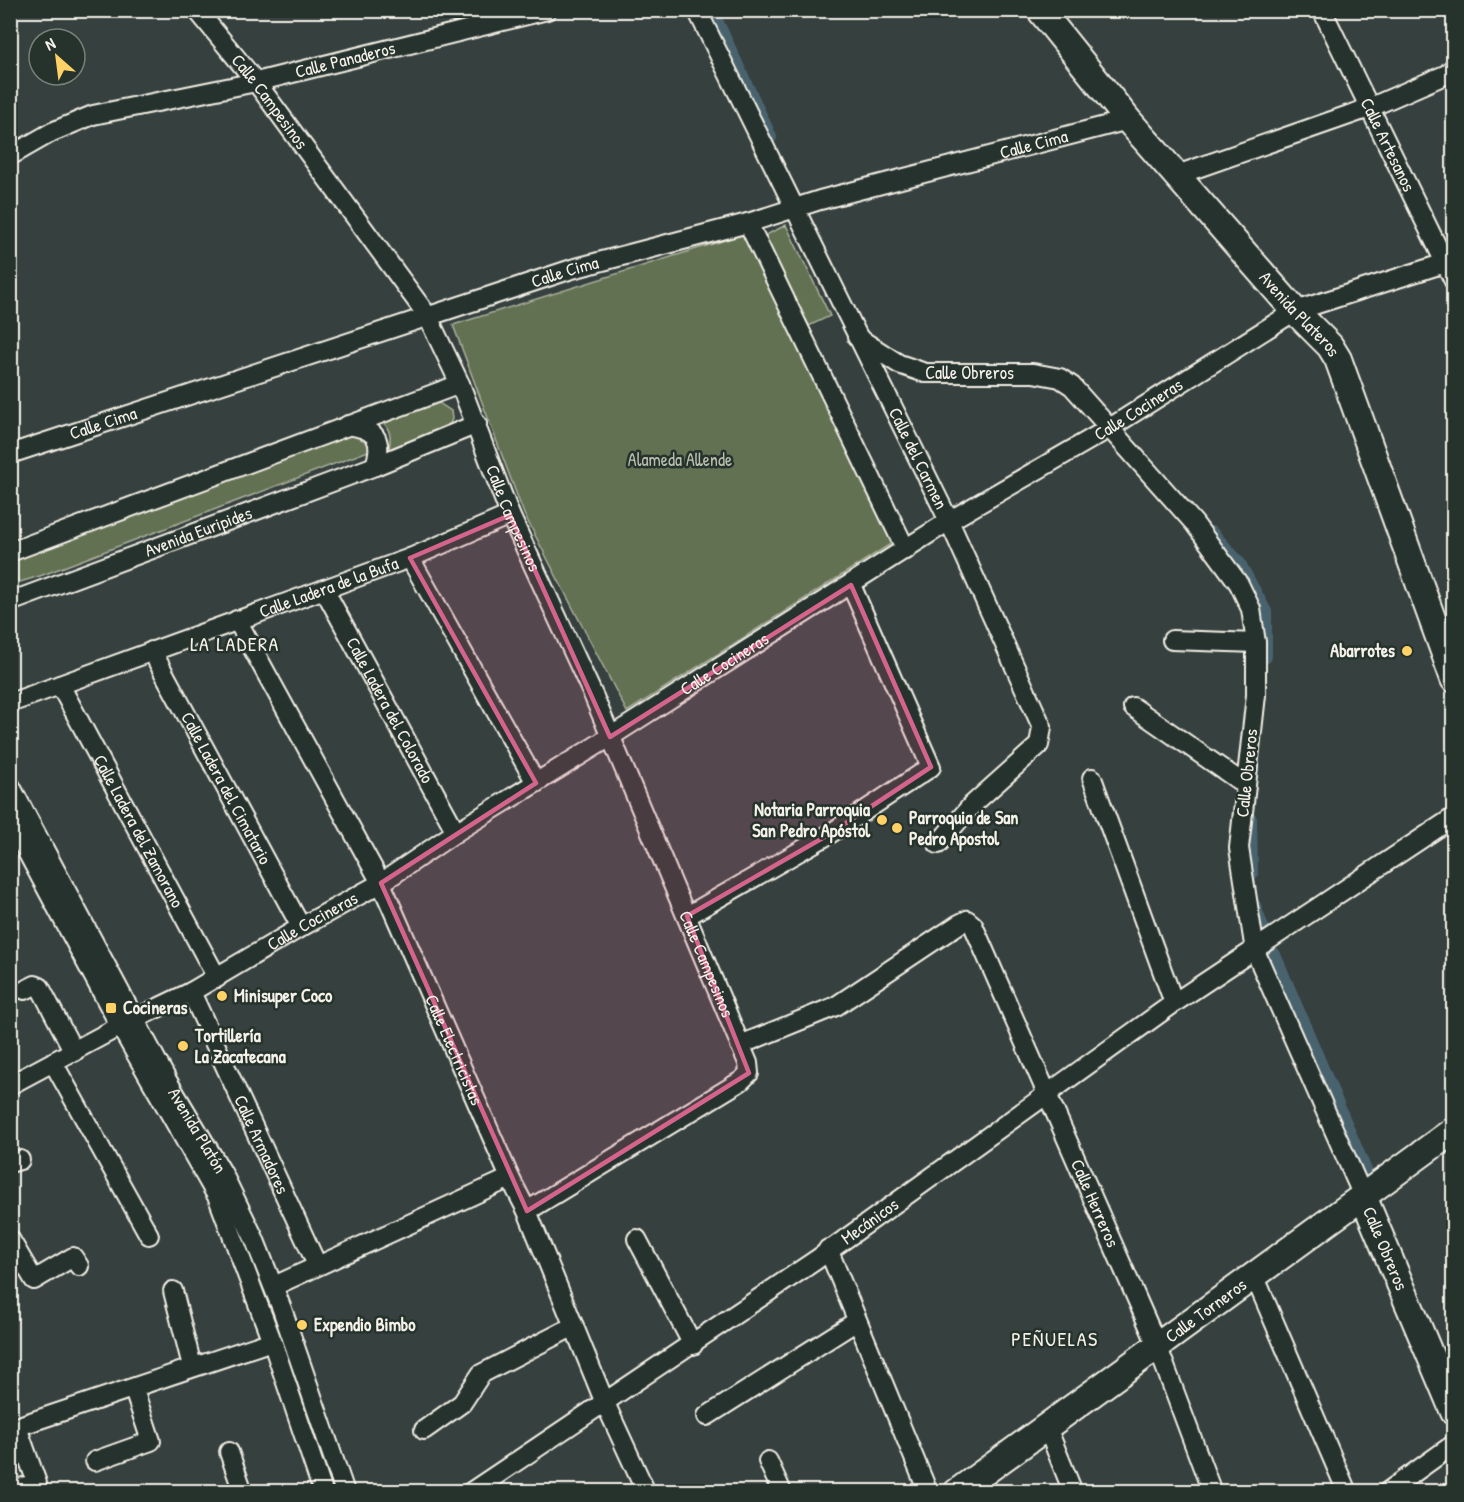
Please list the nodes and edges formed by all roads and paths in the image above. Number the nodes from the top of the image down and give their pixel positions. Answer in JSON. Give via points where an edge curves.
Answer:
{"nodes":[{"id":1,"x":196,"y":10,"type":"edge"},
{"id":2,"x":547,"y":10,"type":"edge"},
{"id":3,"x":697,"y":10,"type":"edge"},
{"id":4,"x":1040,"y":10,"type":"edge"},
{"id":5,"x":1322,"y":10,"type":"edge"},
{"id":6,"x":1454,"y":68,"type":"edge"},
{"id":7,"x":256,"y":82,"type":"junction"},
{"id":8,"x":1369,"y":108,"type":"junction"},
{"id":9,"x":1128,"y":120,"type":"junction"},
{"id":10,"x":10,"y":156,"type":"edge"},
{"id":11,"x":1177,"y":176,"type":"junction"},
{"id":12,"x":796,"y":208,"type":"junction"},
{"id":13,"x":748,"y":224,"type":"junction"},
{"id":14,"x":1445,"y":263,"type":"junction"},
{"id":15,"x":1454,"y":281,"type":"edge"},
{"id":16,"x":1295,"y":311,"type":"junction"},
{"id":17,"x":427,"y":315,"type":"junction"},
{"id":18,"x":857,"y":337,"type":"junction"},
{"id":19,"x":460,"y":384,"type":"junction"},
{"id":20,"x":477,"y":424,"type":"junction"},
{"id":21,"x":348,"y":425,"type":"junction"},
{"id":22,"x":1108,"y":429,"type":"junction"},
{"id":23,"x":10,"y":454,"type":"edge"},
{"id":24,"x":375,"y":466,"type":"junction"},
{"id":25,"x":510,"y":515,"type":"junction"},
{"id":26,"x":949,"y":521,"type":"junction"},
{"id":27,"x":906,"y":550,"type":"junction"},
{"id":28,"x":13,"y":553,"type":"edge"},
{"id":29,"x":410,"y":558,"type":"junction"},
{"id":30,"x":851,"y":585,"type":"junction"},
{"id":31,"x":324,"y":589,"type":"junction"},
{"id":32,"x":14,"y":596,"type":"edge"},
{"id":33,"x":237,"y":620,"type":"junction"},
{"id":34,"x":1172,"y":640,"type":"dead end"},
{"id":35,"x":1256,"y":643,"type":"junction"},
{"id":36,"x":152,"y":651,"type":"junction"},
{"id":37,"x":1454,"y":679,"type":"edge"},
{"id":38,"x":60,"y":685,"type":"junction"},
{"id":39,"x":10,"y":703,"type":"edge"},
{"id":40,"x":1133,"y":707,"type":"dead end"},
{"id":41,"x":610,"y":737,"type":"junction"},
{"id":42,"x":1092,"y":778,"type":"dead end"},
{"id":43,"x":536,"y":783,"type":"junction"},
{"id":44,"x":1244,"y":784,"type":"junction"},
{"id":45,"x":10,"y":785,"type":"edge"},
{"id":46,"x":16,"y":808,"type":"edge"},
{"id":47,"x":1454,"y":817,"type":"edge"},
{"id":48,"x":10,"y":820,"type":"edge"},
{"id":49,"x":456,"y":832,"type":"junction"},
{"id":50,"x":938,"y":844,"type":"dead end"},
{"id":51,"x":381,"y":883,"type":"junction"},
{"id":52,"x":687,"y":916,"type":"junction"},
{"id":53,"x":301,"y":927,"type":"junction"},
{"id":54,"x":1259,"y":948,"type":"junction"},
{"id":55,"x":217,"y":978,"type":"junction"},
{"id":56,"x":25,"y":990,"type":"dead end"},
{"id":57,"x":191,"y":992,"type":"junction"},
{"id":58,"x":1174,"y":1003,"type":"junction"},
{"id":59,"x":128,"y":1022,"type":"junction"},
{"id":60,"x":740,"y":1045,"type":"junction"},
{"id":61,"x":74,"y":1052,"type":"junction"},
{"id":62,"x":54,"y":1064,"type":"junction"},
{"id":63,"x":10,"y":1085,"type":"edge"},
{"id":64,"x":1049,"y":1093,"type":"junction"},
{"id":65,"x":1454,"y":1130,"type":"edge"},
{"id":66,"x":510,"y":1178,"type":"junction"},
{"id":67,"x":1363,"y":1196,"type":"junction"},
{"id":68,"x":527,"y":1211,"type":"junction"},
{"id":69,"x":144,"y":1228,"type":"dead end"},
{"id":70,"x":10,"y":1239,"type":"edge"},
{"id":71,"x":637,"y":1239,"type":"dead end"},
{"id":72,"x":828,"y":1249,"type":"junction"},
{"id":73,"x":76,"y":1262,"type":"dead end"},
{"id":74,"x":317,"y":1265,"type":"junction"},
{"id":75,"x":1254,"y":1275,"type":"junction"},
{"id":76,"x":274,"y":1286,"type":"junction"},
{"id":77,"x":173,"y":1291,"type":"dead end"},
{"id":78,"x":857,"y":1321,"type":"junction"},
{"id":79,"x":574,"y":1326,"type":"junction"},
{"id":80,"x":272,"y":1341,"type":"junction"},
{"id":81,"x":693,"y":1345,"type":"junction"},
{"id":82,"x":1157,"y":1345,"type":"junction"},
{"id":83,"x":192,"y":1366,"type":"junction"},
{"id":84,"x":134,"y":1390,"type":"junction"},
{"id":85,"x":605,"y":1403,"type":"junction"},
{"id":86,"x":1454,"y":1412,"type":"edge"},
{"id":87,"x":706,"y":1416,"type":"dead end"},
{"id":88,"x":1046,"y":1425,"type":"junction"},
{"id":89,"x":14,"y":1428,"type":"edge"},
{"id":90,"x":424,"y":1430,"type":"dead end"},
{"id":91,"x":1454,"y":1444,"type":"edge"},
{"id":92,"x":229,"y":1452,"type":"dead end"},
{"id":93,"x":95,"y":1461,"type":"dead end"},
{"id":94,"x":768,"y":1461,"type":"dead end"},
{"id":95,"x":10,"y":1491,"type":"edge"},
{"id":96,"x":243,"y":1491,"type":"edge"},
{"id":97,"x":322,"y":1491,"type":"edge"},
{"id":98,"x":345,"y":1491,"type":"edge"},
{"id":99,"x":471,"y":1491,"type":"edge"},
{"id":100,"x":646,"y":1491,"type":"edge"},
{"id":101,"x":782,"y":1491,"type":"edge"},
{"id":102,"x":928,"y":1491,"type":"edge"},
{"id":103,"x":957,"y":1491,"type":"edge"},
{"id":104,"x":1073,"y":1491,"type":"edge"},
{"id":105,"x":1212,"y":1491,"type":"edge"},
{"id":106,"x":1347,"y":1491,"type":"edge"},
{"id":107,"x":1387,"y":1491,"type":"edge"}],
"edges":[{"from":1,"to":7,"type":"street","name":"Calle Campesinos"},
{"from":2,"to":7,"type":"street","name":"Calle Panaderos"},
{"from":3,"to":12,"type":"street"},
{"from":4,"to":9,"type":"street","name":"Avenida Plateros"},
{"from":5,"to":8,"type":"street","name":"Calle Artesanos"},
{"from":6,"to":8,"type":"street"},
{"from":7,"to":10,"type":"street","name":"Calle Panaderos","via":[[93,115]]},
{"from":7,"to":17,"type":"street","name":"Calle Campesinos"},
{"from":8,"to":11,"type":"street"},
{"from":8,"to":14,"type":"street","name":"Calle Artesanos"},
{"from":9,"to":11,"type":"street","name":"Avenida Plateros"},
{"from":9,"to":12,"type":"street","name":"Calle Cima"},
{"from":11,"to":16,"type":"street","name":"Avenida Plateros"},
{"from":12,"to":13,"type":"street","name":"Calle Cima"},
{"from":12,"to":18,"type":"street","name":"Calle del Carmen"},
{"from":13,"to":17,"type":"street","name":"Calle Cima","via":[[573,269]]},
{"from":13,"to":27,"type":"street"},
{"from":14,"to":15,"type":"street","name":"Calle Artesanos"},
{"from":14,"to":16,"type":"street","name":"Calle Cocineras"},
{"from":16,"to":22,"type":"street","name":"Calle Cocineras"},
{"from":16,"to":37,"type":"street","name":"Avenida Plateros","via":[[1338,359]]},
{"from":17,"to":19,"type":"street","name":"Calle Campesinos"},
{"from":17,"to":23,"type":"street","name":"Calle Cima"},
{"from":18,"to":22,"type":"street","name":"Calle Obreros","via":[[912,371],[1033,373],[1059,378],[1080,393]]},
{"from":18,"to":26,"type":"street","name":"Calle del Carmen"},
{"from":19,"to":20,"type":"street","name":"Calle Campesinos"},
{"from":19,"to":21,"type":"street"},
{"from":20,"to":24,"type":"street","name":"Avenida Euripides"},
{"from":20,"to":25,"type":"street","name":"Calle Campesinos"},
{"from":21,"to":24,"type":"street","via":[[366,428],[375,436],[379,448]]},
{"from":21,"to":28,"type":"street"},
{"from":22,"to":26,"type":"street","name":"Calle Cocineras"},
{"from":22,"to":35,"type":"street","name":"Calle Obreros","via":[[1224,562],[1251,609]]},
{"from":24,"to":32,"type":"street","name":"Avenida Euripides"},
{"from":25,"to":29,"type":"street","name":"Calle Ladera de la Bufa"},
{"from":25,"to":41,"type":"street","name":"Calle Campesinos"},
{"from":26,"to":27,"type":"street","name":"Calle Cocineras"},
{"from":26,"to":50,"type":"street","name":"Calle del Carmen","via":[[1042,727],[1039,745],[972,805]]},
{"from":27,"to":30,"type":"street","name":"Calle Cocineras"},
{"from":29,"to":31,"type":"street","name":"Calle Ladera de la Bufa"},
{"from":29,"to":43,"type":"street"},
{"from":30,"to":41,"type":"street","name":"Calle Cocineras"},
{"from":30,"to":52,"type":"street","via":[[931,767],[828,835]]},
{"from":31,"to":33,"type":"street","name":"Calle Ladera de la Bufa"},
{"from":31,"to":49,"type":"street","name":"Calle Ladera del Colorado"},
{"from":33,"to":36,"type":"street","name":"Calle Ladera de la Bufa"},
{"from":33,"to":51,"type":"street","name":"Calle Electricistas"},
{"from":34,"to":35,"type":"street"},
{"from":35,"to":44,"type":"street","name":"Calle Obreros","via":[[1256,695]]},
{"from":36,"to":38,"type":"street","name":"Calle Ladera de la Bufa"},
{"from":36,"to":53,"type":"street","name":"Calle Ladera del Cimatario"},
{"from":38,"to":39,"type":"street","name":"Calle Ladera de la Bufa"},
{"from":38,"to":55,"type":"street","name":"Calle Ladera del Zamorano"},
{"from":40,"to":44,"type":"street"},
{"from":41,"to":43,"type":"street","name":"Calle Cocineras"},
{"from":41,"to":52,"type":"street","name":"Calle Campesinos"},
{"from":42,"to":58,"type":"street"},
{"from":43,"to":49,"type":"street","name":"Calle Cocineras"},
{"from":44,"to":54,"type":"street","name":"Calle Obreros","via":[[1239,848]]},
{"from":45,"to":46,"type":"street","name":"Avenida Platón"},
{"from":46,"to":59,"type":"street","name":"Avenida Platón"},
{"from":47,"to":54,"type":"street","name":"Mecánicos"},
{"from":48,"to":59,"type":"street","name":"Avenida Platón"},
{"from":49,"to":51,"type":"street","name":"Calle Cocineras"},
{"from":51,"to":53,"type":"street","name":"Calle Cocineras"},
{"from":51,"to":66,"type":"street","name":"Calle Electricistas"},
{"from":52,"to":60,"type":"street","name":"Calle Campesinos"},
{"from":53,"to":55,"type":"street","name":"Calle Cocineras"},
{"from":54,"to":58,"type":"street","name":"Mecánicos"},
{"from":54,"to":67,"type":"street","name":"Calle Obreros"},
{"from":55,"to":57,"type":"street","name":"Calle Cocineras"},
{"from":56,"to":61,"type":"street","via":[[40,987]]},
{"from":57,"to":59,"type":"street","name":"Calle Cocineras"},
{"from":57,"to":74,"type":"street","name":"Calle Armadores"},
{"from":58,"to":64,"type":"street","name":"Mecánicos"},
{"from":59,"to":61,"type":"street","name":"Calle Cocineras"},
{"from":59,"to":76,"type":"street","name":"Avenida Platón","via":[[222,1172]]},
{"from":59,"to":80,"type":"street","name":"Avenida Platón","via":[[218,1198]]},
{"from":60,"to":64,"type":"street","name":"Calle Herreros","via":[[843,1002],[967,920],[974,925]]},
{"from":60,"to":68,"type":"street","name":"Calle Campesinos","via":[[749,1073],[741,1080]]},
{"from":61,"to":62,"type":"street","name":"Calle Cocineras"},
{"from":62,"to":63,"type":"street","name":"Calle Cocineras"},
{"from":62,"to":69,"type":"street"},
{"from":64,"to":72,"type":"street","name":"Mecánicos"},
{"from":64,"to":82,"type":"street","name":"Calle Herreros"},
{"from":65,"to":67,"type":"street","name":"Calle Torneros"},
{"from":66,"to":68,"type":"street","name":"Calle Electricistas"},
{"from":66,"to":74,"type":"street"},
{"from":67,"to":75,"type":"street","name":"Calle Torneros"},
{"from":67,"to":86,"type":"street","name":"Calle Obreros"},
{"from":68,"to":79,"type":"street","name":"Calle Electricistas"},
{"from":70,"to":73,"type":"street","via":[[34,1280]]},
{"from":71,"to":81,"type":"street"},
{"from":72,"to":78,"type":"street"},
{"from":72,"to":81,"type":"street","name":"Mecánicos"},
{"from":74,"to":76,"type":"street"},
{"from":75,"to":82,"type":"street","name":"Calle Torneros"},
{"from":75,"to":106,"type":"street"},
{"from":76,"to":98,"type":"street","name":"Avenida Platón"},
{"from":77,"to":83,"type":"street"},
{"from":78,"to":87,"type":"street"},
{"from":78,"to":102,"type":"street"},
{"from":79,"to":85,"type":"street","name":"Calle Electricistas"},
{"from":79,"to":90,"type":"street","via":[[481,1374],[462,1403]]},
{"from":80,"to":83,"type":"street"},
{"from":80,"to":97,"type":"street","name":"Avenida Platón"},
{"from":81,"to":85,"type":"street","name":"Mecánicos"},
{"from":82,"to":88,"type":"street","name":"Calle Torneros"},
{"from":82,"to":105,"type":"street","name":"Calle Herreros"},
{"from":83,"to":84,"type":"street"},
{"from":84,"to":89,"type":"street"},
{"from":84,"to":93,"type":"street","via":[[151,1441]]},
{"from":85,"to":99,"type":"street","name":"Mecánicos"},
{"from":85,"to":100,"type":"street","name":"Calle Electricistas"},
{"from":88,"to":103,"type":"street","name":"Calle Torneros"},
{"from":88,"to":104,"type":"street"},
{"from":89,"to":95,"type":"street","via":[[37,1483]]},
{"from":91,"to":107,"type":"street"},
{"from":92,"to":96,"type":"street"},
{"from":94,"to":101,"type":"street"}]}
